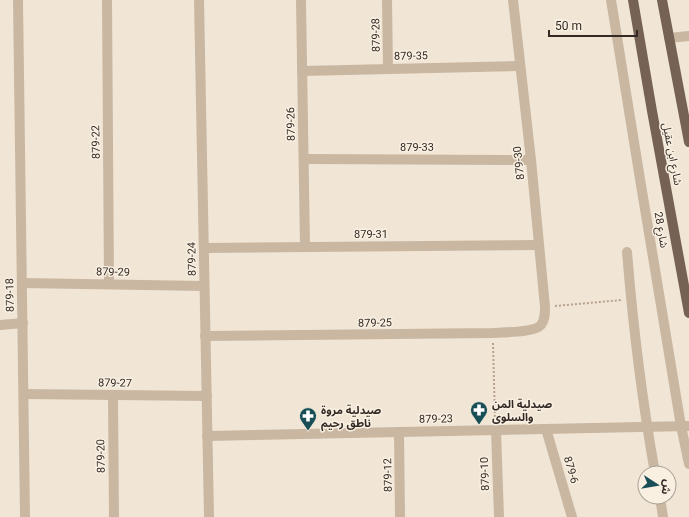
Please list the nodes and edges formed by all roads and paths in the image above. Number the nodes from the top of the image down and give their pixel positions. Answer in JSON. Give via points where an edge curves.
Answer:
{"nodes":[{"id":1,"x":18,"y":0,"type":"edge"},
{"id":2,"x":107,"y":0,"type":"edge"},
{"id":3,"x":199,"y":0,"type":"edge"},
{"id":4,"x":301,"y":0,"type":"edge"},
{"id":5,"x":387,"y":0,"type":"edge"},
{"id":6,"x":513,"y":0,"type":"edge"},
{"id":7,"x":611,"y":0,"type":"edge"},
{"id":8,"x":633,"y":0,"type":"edge"},
{"id":9,"x":662,"y":0,"type":"edge"},
{"id":10,"x":689,"y":36,"type":"edge"},
{"id":11,"x":669,"y":38,"type":"junction"},
{"id":12,"x":520,"y":66,"type":"junction"},
{"id":13,"x":388,"y":69,"type":"junction"},
{"id":14,"x":302,"y":71,"type":"junction"},
{"id":15,"x":689,"y":142,"type":"edge"},
{"id":16,"x":304,"y":159,"type":"junction"},
{"id":17,"x":531,"y":160,"type":"junction"},
{"id":18,"x":539,"y":245,"type":"junction"},
{"id":19,"x":305,"y":247,"type":"junction"},
{"id":20,"x":204,"y":248,"type":"junction"},
{"id":21,"x":628,"y":252,"type":"dead end"},
{"id":22,"x":22,"y":283,"type":"junction"},
{"id":23,"x":110,"y":284,"type":"junction"},
{"id":24,"x":204,"y":286,"type":"junction"},
{"id":25,"x":631,"y":300,"type":"junction"},
{"id":26,"x":545,"y":307,"type":"junction"},
{"id":27,"x":689,"y":313,"type":"edge"},
{"id":28,"x":23,"y":323,"type":"junction"},
{"id":29,"x":0,"y":324,"type":"edge"},
{"id":30,"x":542,"y":324,"type":"joint"},
{"id":31,"x":492,"y":333,"type":"junction"},
{"id":32,"x":206,"y":336,"type":"junction"},
{"id":33,"x":24,"y":394,"type":"junction"},
{"id":34,"x":112,"y":395,"type":"junction"},
{"id":35,"x":207,"y":396,"type":"junction"},
{"id":36,"x":685,"y":426,"type":"edge"},
{"id":37,"x":647,"y":428,"type":"junction"},
{"id":38,"x":546,"y":429,"type":"junction"},
{"id":39,"x":496,"y":430,"type":"junction"},
{"id":40,"x":399,"y":432,"type":"junction"},
{"id":41,"x":208,"y":436,"type":"junction"},
{"id":42,"x":689,"y":464,"type":"edge"},
{"id":43,"x":654,"y":465,"type":"edge"},
{"id":44,"x":661,"y":505,"type":"edge"},
{"id":45,"x":25,"y":517,"type":"edge"},
{"id":46,"x":114,"y":517,"type":"edge"},
{"id":47,"x":209,"y":517,"type":"edge"},
{"id":48,"x":400,"y":517,"type":"edge"},
{"id":49,"x":499,"y":517,"type":"edge"},
{"id":50,"x":572,"y":517,"type":"edge"},
{"id":51,"x":663,"y":517,"type":"edge"}],
"edges":[{"from":1,"to":22,"type":"street","name":"879-18"},
{"from":2,"to":23,"type":"street","name":"879-22"},
{"from":3,"to":20,"type":"street","name":"879-24"},
{"from":4,"to":14,"type":"street","name":"879-26"},
{"from":5,"to":13,"type":"street","name":"879-28"},
{"from":6,"to":12,"type":"street","name":"879-30"},
{"from":7,"to":36,"type":"street","name":"شارع 28","via":[[641,185]]},
{"from":8,"to":27,"type":"main road","name":"شارع ابن عقيل"},
{"from":9,"to":11,"type":"main road","name":"شارع ابن عقيل"},
{"from":10,"to":11,"type":"street"},
{"from":11,"to":15,"type":"main road","name":"شارع ابن عقيل"},
{"from":12,"to":13,"type":"street","name":"879-35"},
{"from":12,"to":17,"type":"street","name":"879-30"},
{"from":13,"to":14,"type":"street","name":"879-35"},
{"from":14,"to":16,"type":"street","name":"879-26"},
{"from":16,"to":17,"type":"street","name":"879-33"},
{"from":16,"to":19,"type":"street","name":"879-26"},
{"from":17,"to":18,"type":"street","name":"879-30"},
{"from":18,"to":19,"type":"street","name":"879-31"},
{"from":18,"to":26,"type":"street","name":"879-30"},
{"from":19,"to":20,"type":"street","name":"879-31"},
{"from":20,"to":24,"type":"street","name":"879-24"},
{"from":21,"to":25,"type":"street"},
{"from":22,"to":23,"type":"street","name":"879-29"},
{"from":22,"to":28,"type":"street","name":"879-18"},
{"from":23,"to":24,"type":"street","name":"879-29"},
{"from":24,"to":32,"type":"street","name":"879-24"},
{"from":25,"to":26,"type":"path"},
{"from":25,"to":37,"type":"street"},
{"from":26,"to":30,"type":"street","name":"879-30"},
{"from":28,"to":29,"type":"street"},
{"from":28,"to":33,"type":"street","name":"879-18"},
{"from":30,"to":31,"type":"street","name":"879-25","via":[[529,330]]},
{"from":31,"to":32,"type":"street","name":"879-25"},
{"from":31,"to":39,"type":"path"},
{"from":32,"to":35,"type":"street","name":"879-24"},
{"from":33,"to":34,"type":"street","name":"879-27"},
{"from":33,"to":45,"type":"street","name":"879-18"},
{"from":34,"to":35,"type":"street","name":"879-27"},
{"from":34,"to":46,"type":"street","name":"879-20"},
{"from":35,"to":41,"type":"street","name":"879-24"},
{"from":36,"to":37,"type":"street","name":"879-23"},
{"from":36,"to":42,"type":"street","name":"شارع 28"},
{"from":37,"to":38,"type":"street","name":"879-23"},
{"from":37,"to":43,"type":"street"},
{"from":38,"to":39,"type":"street","name":"879-23"},
{"from":38,"to":50,"type":"street","name":"879-6"},
{"from":39,"to":40,"type":"street","name":"879-23"},
{"from":39,"to":49,"type":"street","name":"879-10"},
{"from":40,"to":41,"type":"street","name":"879-23"},
{"from":40,"to":48,"type":"street","name":"879-12"},
{"from":41,"to":47,"type":"street","name":"879-24"},
{"from":44,"to":51,"type":"street"}]}
